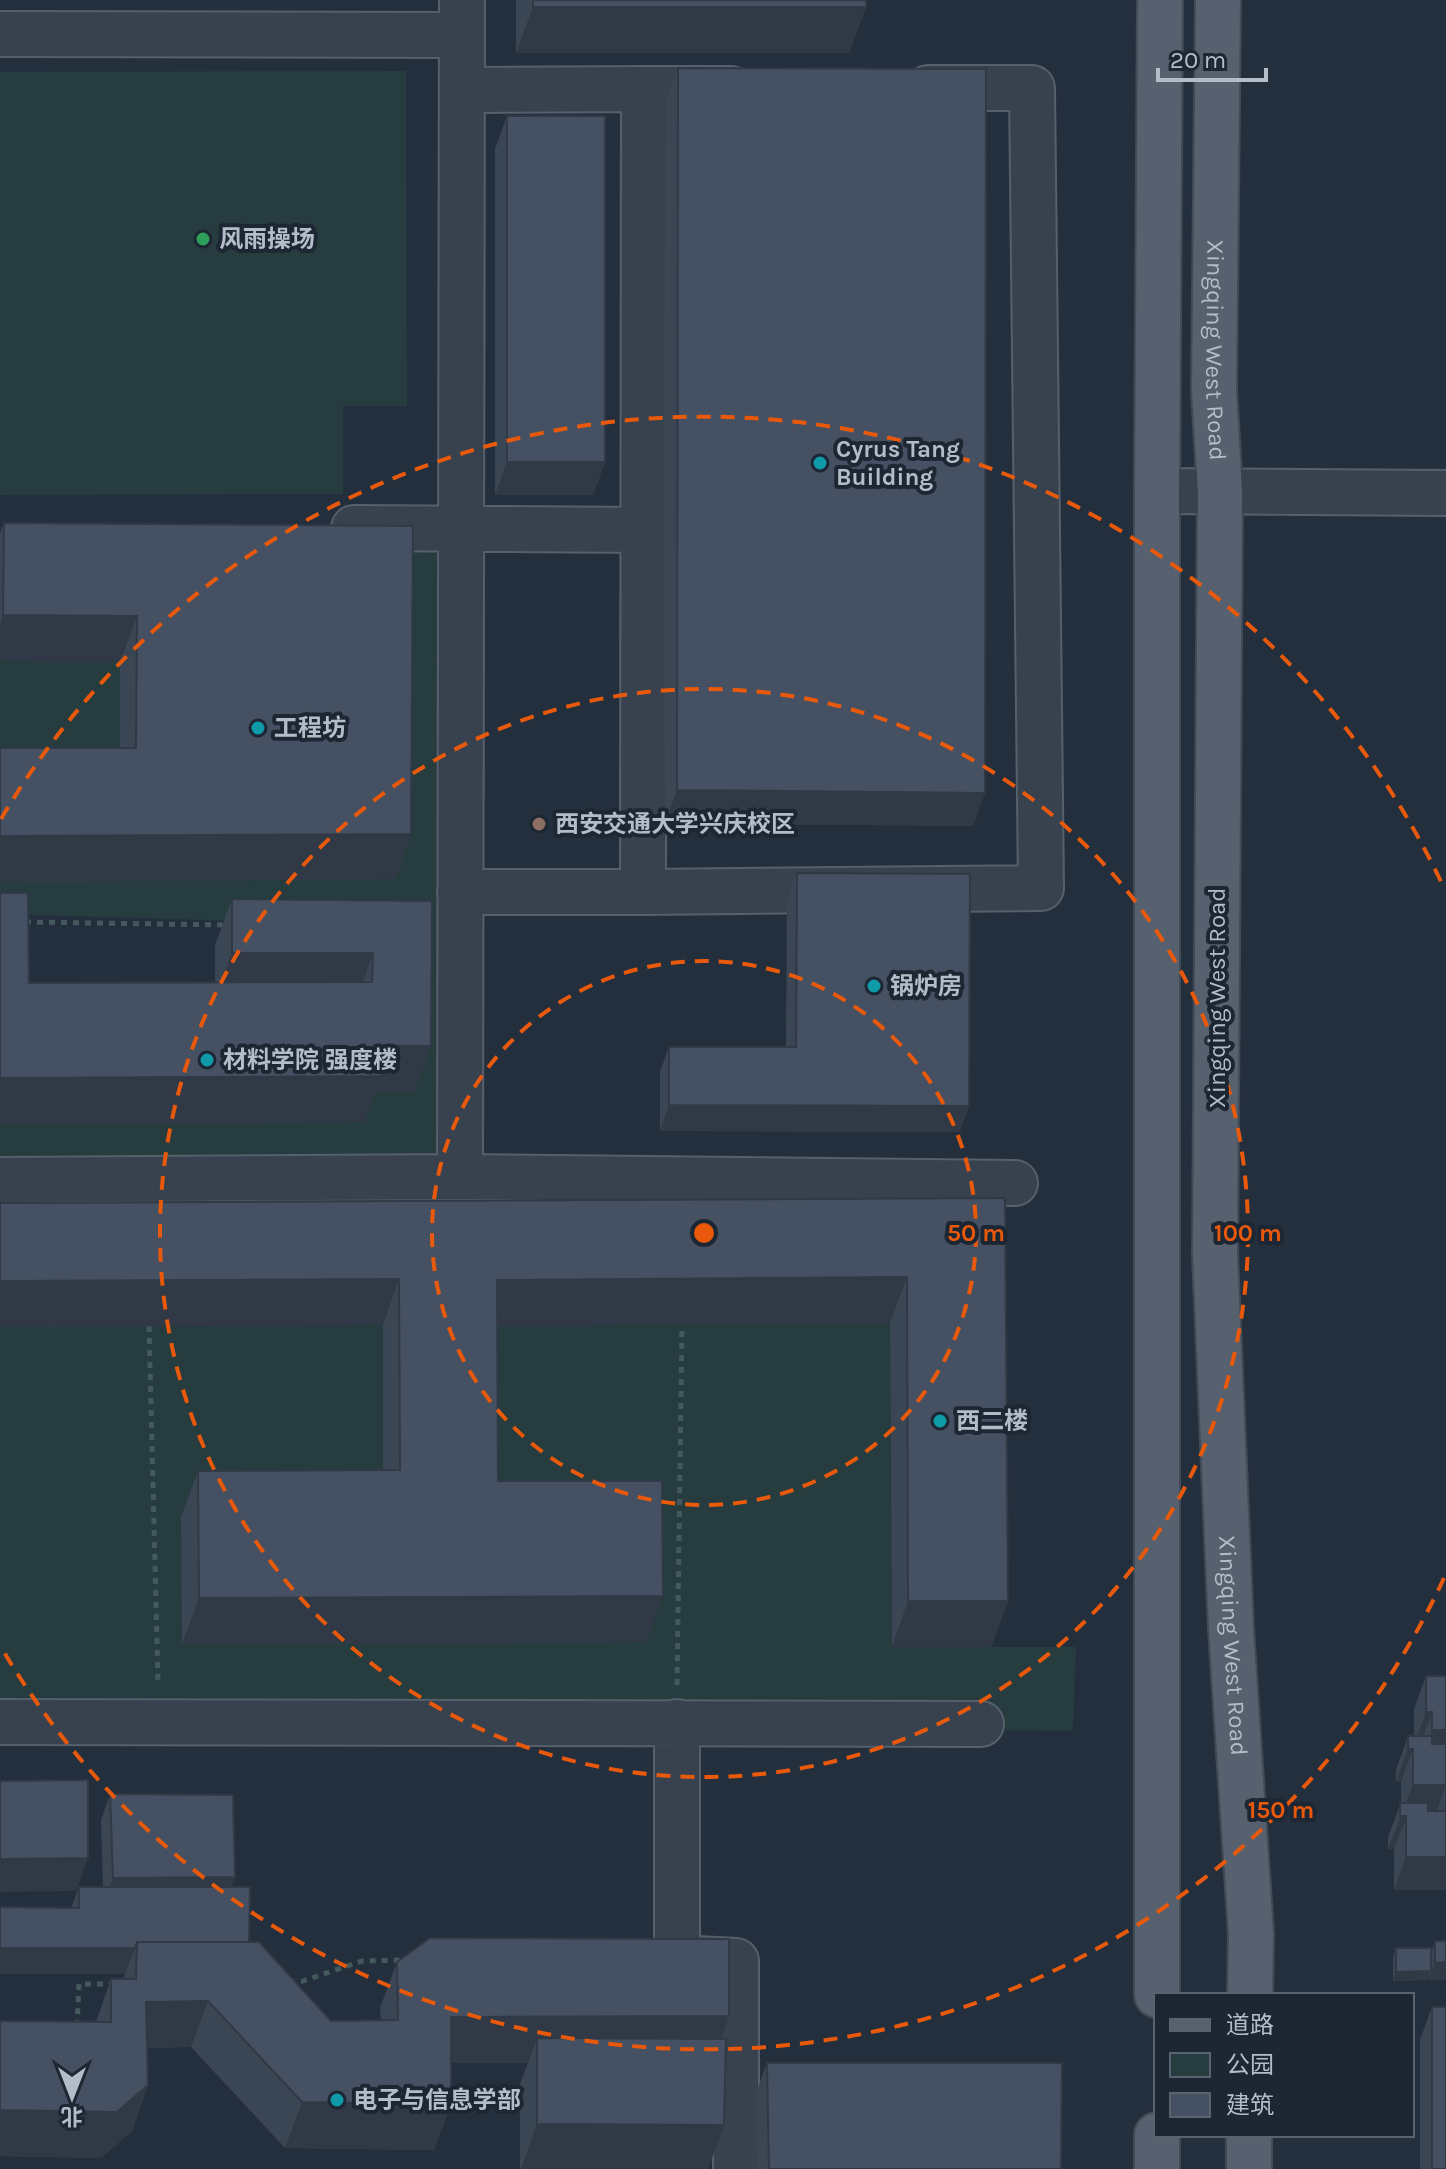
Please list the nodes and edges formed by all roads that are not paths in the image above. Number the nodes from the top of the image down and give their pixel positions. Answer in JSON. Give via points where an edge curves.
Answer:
{"nodes":[{"id":1,"x":1160,"y":0,"type":"edge"},
{"id":2,"x":1218,"y":0,"type":"edge"},
{"id":3,"x":462,"y":18,"type":"edge"},
{"id":4,"x":0,"y":34,"type":"edge"},
{"id":5,"x":892,"y":88,"type":"edge"},
{"id":6,"x":644,"y":89,"type":"junction"},
{"id":7,"x":768,"y":89,"type":"edge"},
{"id":8,"x":463,"y":90,"type":"junction"},
{"id":9,"x":1157,"y":491,"type":"junction"},
{"id":10,"x":1220,"y":492,"type":"junction"},
{"id":11,"x":1446,"y":493,"type":"edge"},
{"id":12,"x":318,"y":528,"type":"edge"},
{"id":13,"x":461,"y":529,"type":"junction"},
{"id":14,"x":642,"y":530,"type":"junction"},
{"id":15,"x":460,"y":892,"type":"junction"},
{"id":16,"x":643,"y":892,"type":"junction"},
{"id":17,"x":460,"y":1177,"type":"junction"},
{"id":18,"x":0,"y":1180,"type":"edge"},
{"id":19,"x":1015,"y":1183,"type":"dead end"},
{"id":20,"x":0,"y":1722,"type":"edge"},
{"id":21,"x":677,"y":1722,"type":"junction"},
{"id":22,"x":981,"y":1724,"type":"dead end"},
{"id":23,"x":1157,"y":1993,"type":"edge"},
{"id":24,"x":1250,"y":1993,"type":"edge"},
{"id":25,"x":1157,"y":2137,"type":"edge"},
{"id":26,"x":1249,"y":2137,"type":"edge"},
{"id":27,"x":736,"y":2169,"type":"edge"},
{"id":28,"x":1157,"y":2169,"type":"edge"},
{"id":29,"x":1249,"y":2169,"type":"edge"}],
"edges":[{"from":1,"to":9,"type":"main road"},
{"from":2,"to":10,"type":"main road","name":"Xingqing West Road","via":[[1214,390]]},
{"from":3,"to":4,"type":"street"},
{"from":3,"to":8,"type":"street"},
{"from":5,"to":16,"type":"street","via":[[1032,88],[1041,888]]},
{"from":6,"to":7,"type":"street"},
{"from":6,"to":8,"type":"street"},
{"from":6,"to":14,"type":"street"},
{"from":8,"to":13,"type":"street"},
{"from":9,"to":10,"type":"street"},
{"from":9,"to":23,"type":"main road"},
{"from":10,"to":11,"type":"street"},
{"from":10,"to":24,"type":"main road","name":"Xingqing West Road","via":[[1215,1255]]},
{"from":12,"to":13,"type":"street"},
{"from":13,"to":14,"type":"street"},
{"from":13,"to":15,"type":"street"},
{"from":14,"to":16,"type":"street"},
{"from":15,"to":16,"type":"street"},
{"from":15,"to":17,"type":"street"},
{"from":17,"to":18,"type":"street"},
{"from":17,"to":19,"type":"street"},
{"from":20,"to":21,"type":"street"},
{"from":21,"to":22,"type":"street"},
{"from":21,"to":27,"type":"street","via":[[677,1958],[736,1961]]},
{"from":25,"to":28,"type":"main road"},
{"from":26,"to":29,"type":"main road"}]}
